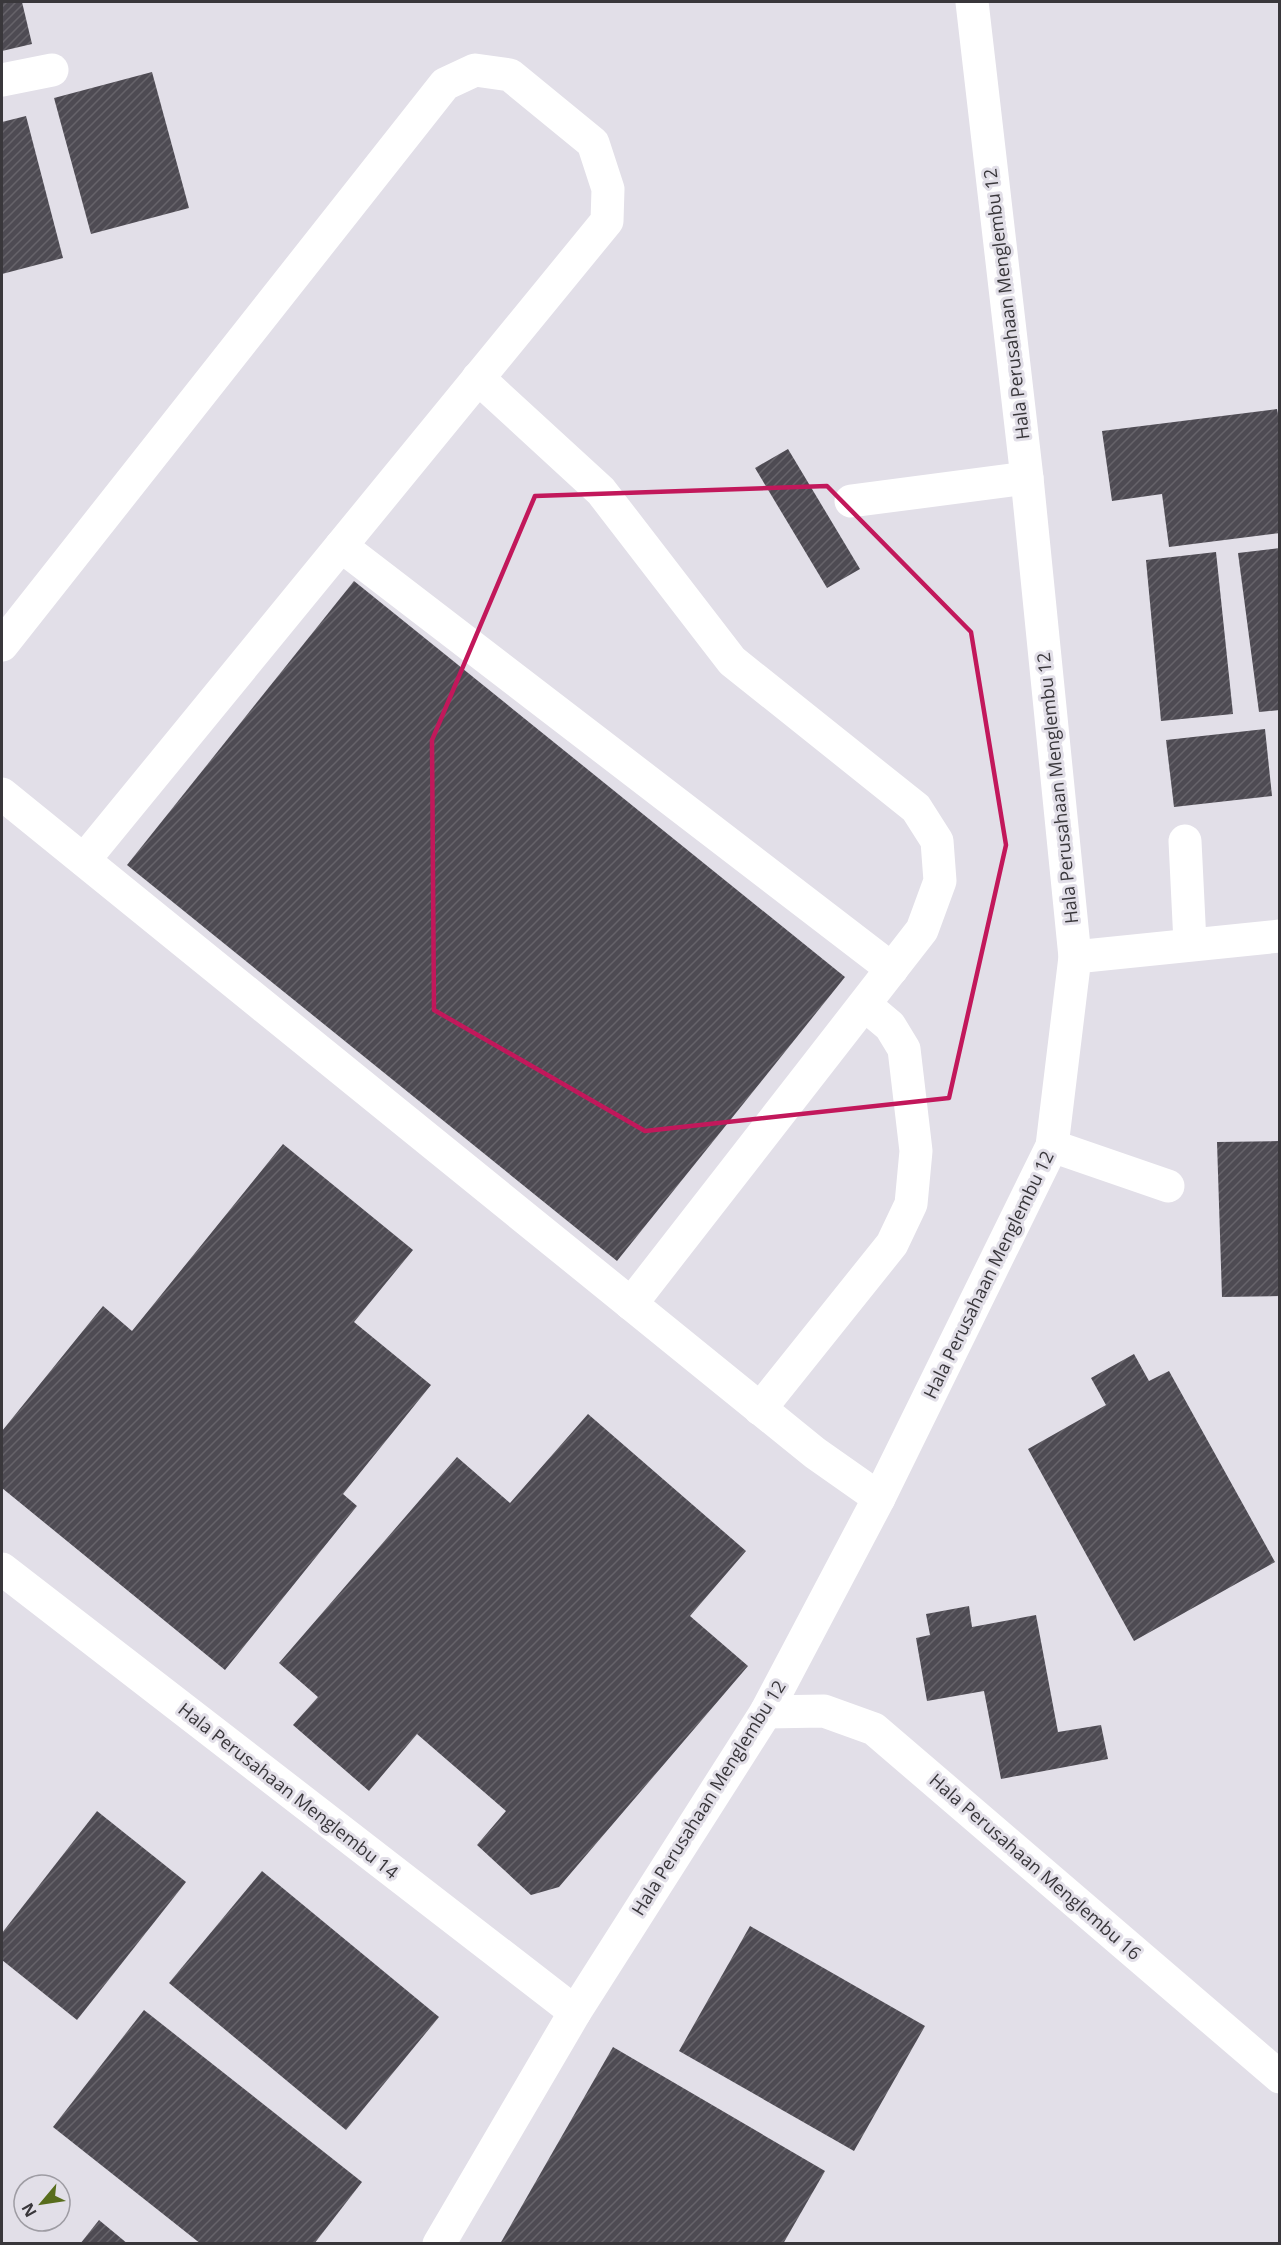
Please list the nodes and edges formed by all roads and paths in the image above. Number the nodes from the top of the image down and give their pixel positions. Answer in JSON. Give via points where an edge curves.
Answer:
{"nodes":[{"id":1,"x":972,"y":2,"type":"edge"},
{"id":2,"x":52,"y":70,"type":"dead end"},
{"id":3,"x":2,"y":80,"type":"edge"},
{"id":4,"x":478,"y":378,"type":"junction"},
{"id":5,"x":1027,"y":478,"type":"junction"},
{"id":6,"x":851,"y":501,"type":"dead end"},
{"id":7,"x":341,"y":546,"type":"junction"},
{"id":8,"x":2,"y":645,"type":"edge"},
{"id":9,"x":2,"y":794,"type":"edge"},
{"id":10,"x":1185,"y":841,"type":"dead end"},
{"id":11,"x":84,"y":860,"type":"junction"},
{"id":12,"x":1280,"y":936,"type":"edge"},
{"id":13,"x":1190,"y":943,"type":"junction"},
{"id":14,"x":1075,"y":957,"type":"junction"},
{"id":15,"x":892,"y":969,"type":"junction"},
{"id":16,"x":865,"y":1005,"type":"junction"},
{"id":17,"x":1052,"y":1146,"type":"junction"},
{"id":18,"x":1168,"y":1186,"type":"dead end"},
{"id":19,"x":631,"y":1304,"type":"junction"},
{"id":20,"x":760,"y":1408,"type":"junction"},
{"id":21,"x":879,"y":1498,"type":"junction"},
{"id":22,"x":5,"y":1578,"type":"edge"},
{"id":23,"x":766,"y":1712,"type":"junction"},
{"id":24,"x":575,"y":2012,"type":"junction"},
{"id":25,"x":1280,"y":2077,"type":"edge"},
{"id":26,"x":439,"y":2244,"type":"edge"}],
"edges":[{"from":1,"to":5,"type":"street","name":"Hala Perusahaan Menglembu 12"},
{"from":2,"to":3,"type":"street"},
{"from":4,"to":7,"type":"street"},
{"from":4,"to":8,"type":"street","via":[[606,221],[608,189],[593,143],[510,75],[476,70],[445,84]]},
{"from":4,"to":15,"type":"street","via":[[601,491],[732,661],[916,808],[937,841],[940,881],[922,930]]},
{"from":5,"to":6,"type":"street"},
{"from":5,"to":14,"type":"street","name":"Hala Perusahaan Menglembu 12"},
{"from":7,"to":11,"type":"street"},
{"from":7,"to":15,"type":"street"},
{"from":9,"to":11,"type":"street"},
{"from":10,"to":13,"type":"street"},
{"from":11,"to":19,"type":"street"},
{"from":12,"to":13,"type":"street"},
{"from":13,"to":14,"type":"street"},
{"from":14,"to":17,"type":"street","name":"Hala Perusahaan Menglembu 12"},
{"from":15,"to":16,"type":"street"},
{"from":16,"to":19,"type":"street"},
{"from":16,"to":20,"type":"street","via":[[890,1026],[904,1049],[916,1151],[911,1204],[892,1244]]},
{"from":17,"to":18,"type":"street"},
{"from":17,"to":21,"type":"street","name":"Hala Perusahaan Menglembu 12"},
{"from":19,"to":20,"type":"street"},
{"from":20,"to":21,"type":"street"},
{"from":21,"to":23,"type":"street","name":"Hala Perusahaan Menglembu 12"},
{"from":22,"to":24,"type":"street","name":"Hala Perusahaan Menglembu 14"},
{"from":23,"to":24,"type":"street","name":"Hala Perusahaan Menglembu 12"},
{"from":23,"to":25,"type":"street","name":"Hala Perusahaan Menglembu 16","via":[[824,1711],[874,1729]]},
{"from":24,"to":26,"type":"street","name":"Hala Perusahaan Menglembu 12"}]}
